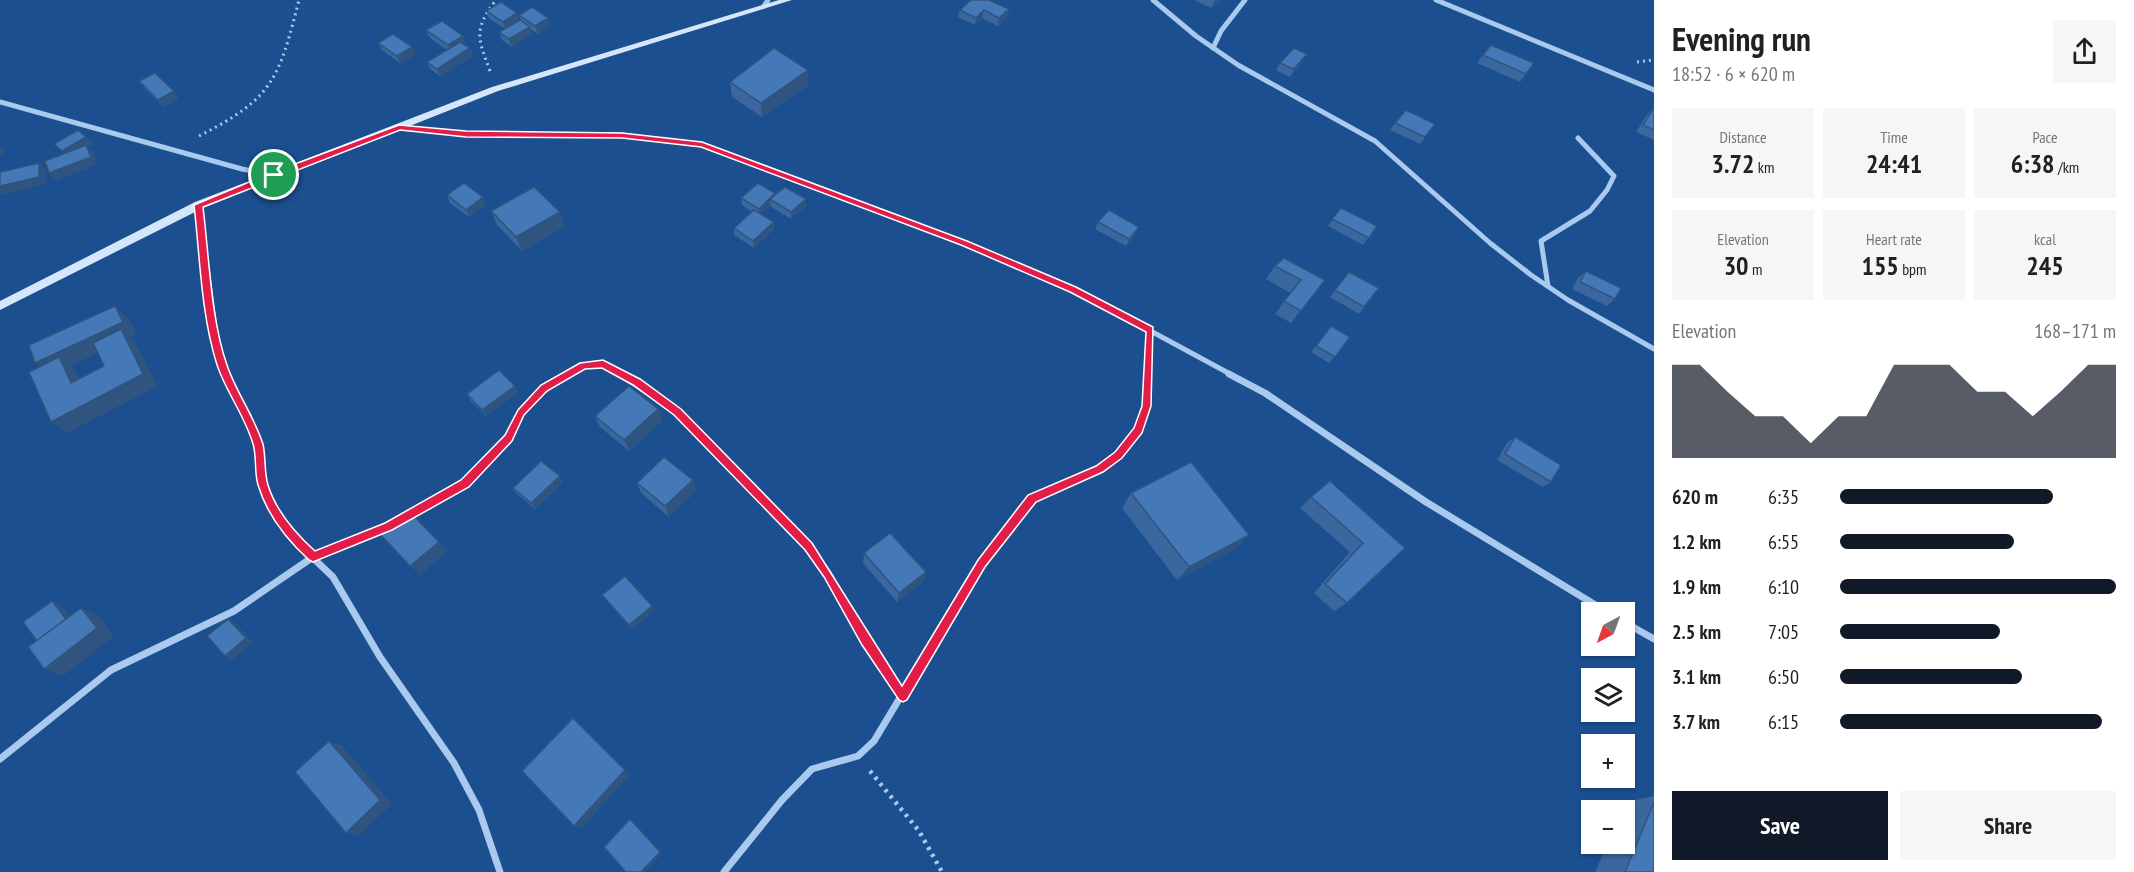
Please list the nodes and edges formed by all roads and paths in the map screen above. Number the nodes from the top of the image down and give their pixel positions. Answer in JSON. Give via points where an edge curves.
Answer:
{"nodes":[{"id":1,"x":299,"y":0,"type":"edge"},
{"id":2,"x":496,"y":0,"type":"edge"},
{"id":3,"x":788,"y":0,"type":"edge"},
{"id":4,"x":1154,"y":0,"type":"edge"},
{"id":5,"x":1245,"y":0,"type":"edge"},
{"id":6,"x":1436,"y":0,"type":"edge"},
{"id":7,"x":766,"y":3,"type":"edge"},
{"id":8,"x":1213,"y":48,"type":"junction"},
{"id":9,"x":495,"y":89,"type":"junction"},
{"id":10,"x":1654,"y":90,"type":"edge"},
{"id":11,"x":0,"y":102,"type":"edge"},
{"id":12,"x":399,"y":127,"type":"junction"},
{"id":13,"x":1578,"y":138,"type":"dead end"},
{"id":14,"x":174,"y":148,"type":"junction"},
{"id":15,"x":274,"y":175,"type":"junction"},
{"id":16,"x":199,"y":205,"type":"junction"},
{"id":17,"x":1548,"y":287,"type":"junction"},
{"id":18,"x":0,"y":306,"type":"edge"},
{"id":19,"x":1150,"y":330,"type":"junction"},
{"id":20,"x":1654,"y":350,"type":"edge"},
{"id":21,"x":313,"y":557,"type":"junction"},
{"id":22,"x":1591,"y":602,"type":"edge"},
{"id":23,"x":1635,"y":628,"type":"edge"},
{"id":24,"x":1654,"y":639,"type":"edge"},
{"id":25,"x":903,"y":696,"type":"junction"},
{"id":26,"x":858,"y":756,"type":"junction"},
{"id":27,"x":0,"y":759,"type":"edge"},
{"id":28,"x":500,"y":872,"type":"edge"},
{"id":29,"x":724,"y":872,"type":"edge"},
{"id":30,"x":942,"y":872,"type":"edge"}],
"edges":[{"from":1,"to":14,"type":"path","via":[[285,58],[263,97]]},
{"from":2,"to":9,"type":"path","via":[[476,32]]},
{"from":3,"to":7,"type":"main road"},
{"from":4,"to":8,"type":"street"},
{"from":5,"to":8,"type":"street"},
{"from":6,"to":10,"type":"street"},
{"from":7,"to":9,"type":"main road"},
{"from":8,"to":17,"type":"street","via":[[1375,141],[1490,243]]},
{"from":9,"to":12,"type":"main road"},
{"from":11,"to":14,"type":"street"},
{"from":12,"to":15,"type":"main road"},
{"from":12,"to":19,"type":"street","via":[[466,134],[622,135],[702,145],[964,243],[1073,289]]},
{"from":13,"to":17,"type":"street","via":[[1614,176],[1611,188],[1576,221],[1541,241]]},
{"from":14,"to":15,"type":"street"},
{"from":15,"to":16,"type":"main road"},
{"from":16,"to":18,"type":"main road"},
{"from":16,"to":21,"type":"street","via":[[222,365],[249,418],[258,446],[263,485],[280,519]]},
{"from":17,"to":20,"type":"street"},
{"from":19,"to":22,"type":"street","via":[[1265,393],[1426,502]]},
{"from":19,"to":25,"type":"street","via":[[1147,406],[1138,430],[1119,455],[1100,469],[1032,498],[981,563]]},
{"from":21,"to":25,"type":"street","via":[[388,526],[465,483],[509,438],[521,413],[544,388],[583,365],[603,364],[678,412],[809,546]]},
{"from":21,"to":27,"type":"street","via":[[234,611],[111,670]]},
{"from":21,"to":28,"type":"street","via":[[333,577],[380,657],[454,763],[479,810]]},
{"from":23,"to":24,"type":"street"},
{"from":25,"to":26,"type":"street","via":[[874,741]]},
{"from":26,"to":29,"type":"street","via":[[812,769]]},
{"from":26,"to":30,"type":"path","via":[[916,822]]}]}
